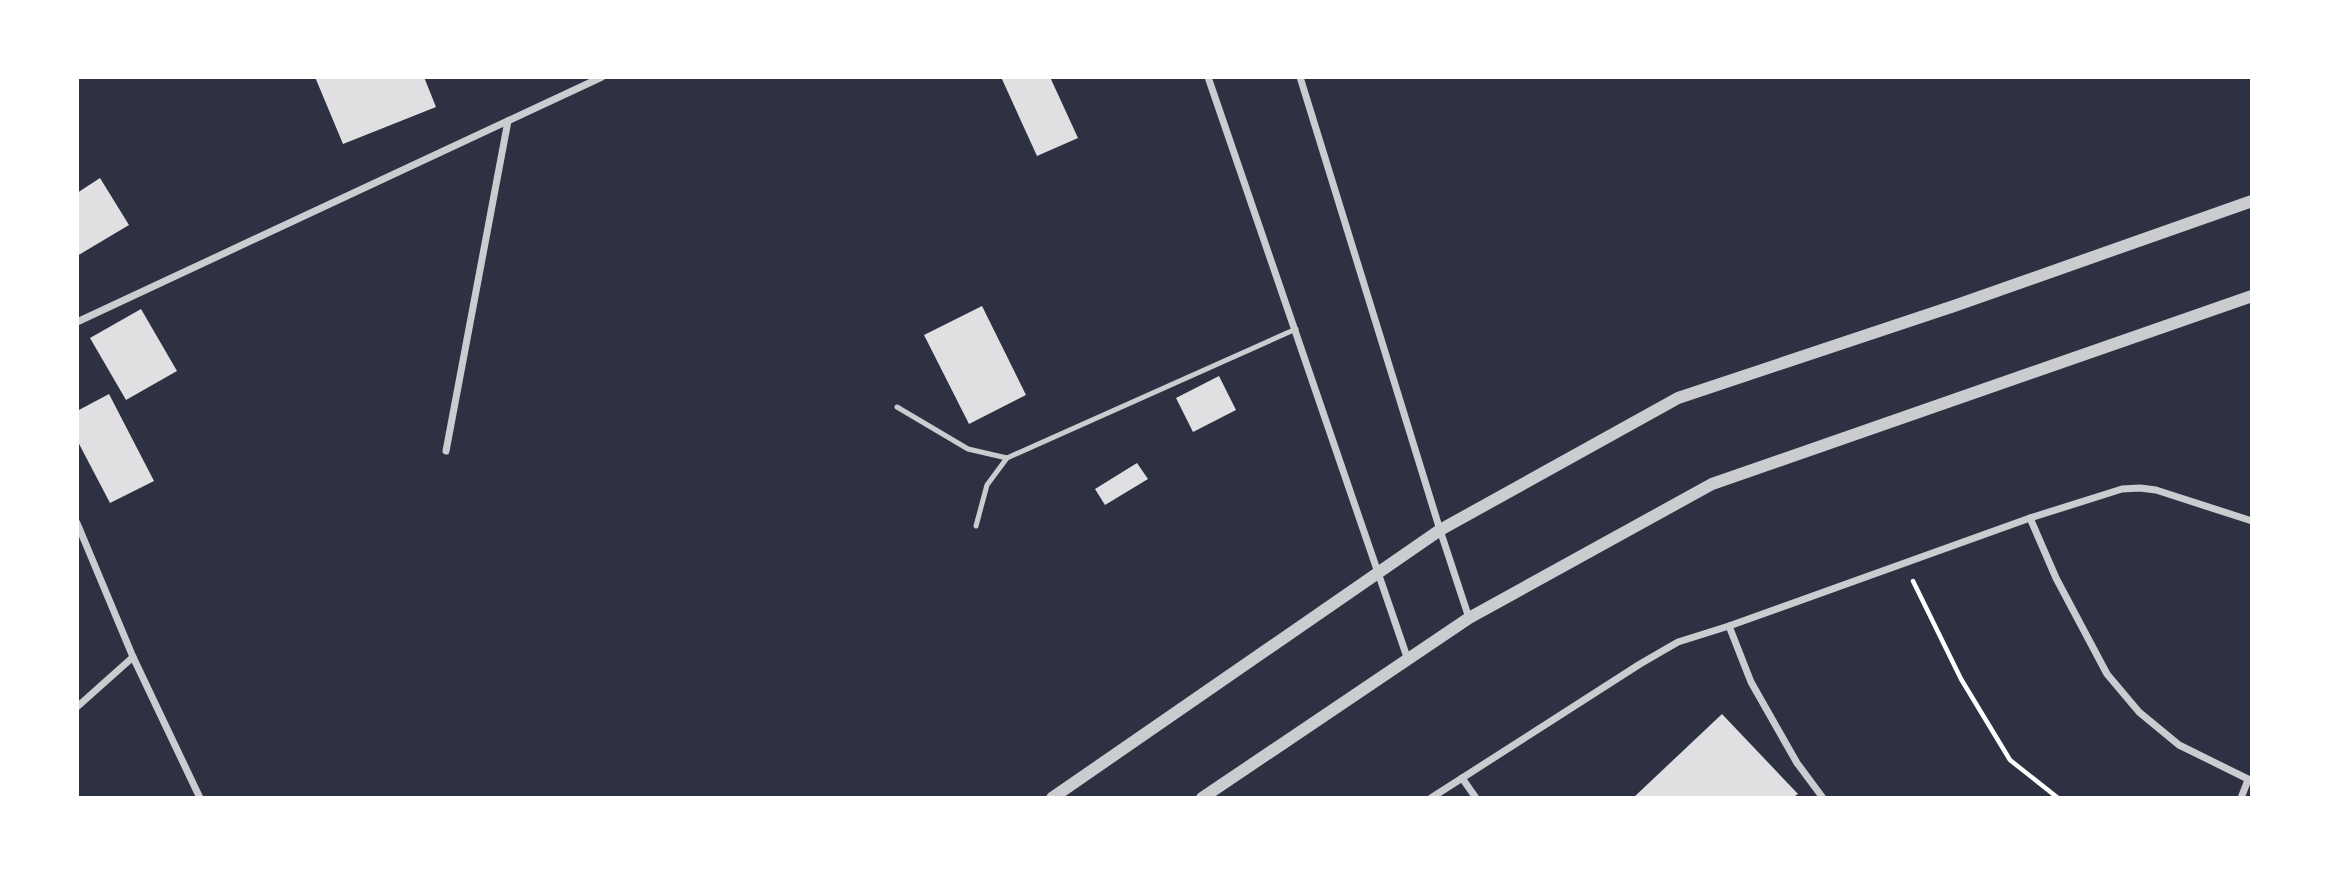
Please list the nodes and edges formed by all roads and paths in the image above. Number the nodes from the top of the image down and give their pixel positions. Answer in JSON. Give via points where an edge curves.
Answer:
{"nodes":[{"id":1,"x":602,"y":77,"type":"edge"},
{"id":2,"x":1208,"y":77,"type":"edge"},
{"id":3,"x":1300,"y":77,"type":"edge"},
{"id":4,"x":508,"y":121,"type":"junction"},
{"id":5,"x":2252,"y":201,"type":"edge"},
{"id":6,"x":2252,"y":296,"type":"edge"},
{"id":7,"x":77,"y":321,"type":"edge"},
{"id":8,"x":1296,"y":329,"type":"junction"},
{"id":9,"x":897,"y":407,"type":"dead end"},
{"id":10,"x":446,"y":451,"type":"dead end"},
{"id":11,"x":1007,"y":458,"type":"junction"},
{"id":12,"x":2030,"y":518,"type":"junction"},
{"id":13,"x":2252,"y":521,"type":"edge"},
{"id":14,"x":77,"y":523,"type":"edge"},
{"id":15,"x":976,"y":526,"type":"dead end"},
{"id":16,"x":1440,"y":530,"type":"junction"},
{"id":17,"x":1904,"y":563,"type":"junction"},
{"id":18,"x":1379,"y":574,"type":"junction"},
{"id":19,"x":1469,"y":618,"type":"junction"},
{"id":20,"x":1729,"y":626,"type":"junction"},
{"id":21,"x":133,"y":657,"type":"junction"},
{"id":22,"x":1408,"y":660,"type":"junction"},
{"id":23,"x":77,"y":707,"type":"edge"},
{"id":24,"x":1462,"y":778,"type":"junction"},
{"id":25,"x":2250,"y":780,"type":"edge"},
{"id":26,"x":200,"y":798,"type":"edge"},
{"id":27,"x":1052,"y":798,"type":"edge"},
{"id":28,"x":1202,"y":798,"type":"edge"},
{"id":29,"x":1431,"y":798,"type":"edge"},
{"id":30,"x":1476,"y":798,"type":"edge"},
{"id":31,"x":1823,"y":798,"type":"edge"},
{"id":32,"x":2059,"y":798,"type":"edge"},
{"id":33,"x":2241,"y":798,"type":"edge"}],
"edges":[{"from":1,"to":4,"type":"street"},
{"from":2,"to":8,"type":"street"},
{"from":3,"to":16,"type":"street"},
{"from":4,"to":7,"type":"street"},
{"from":4,"to":10,"type":"street"},
{"from":5,"to":16,"type":"street","via":[[1678,398]]},
{"from":6,"to":19,"type":"street","via":[[1712,484]]},
{"from":8,"to":11,"type":"lane"},
{"from":8,"to":18,"type":"street"},
{"from":9,"to":11,"type":"lane","via":[[968,449]]},
{"from":11,"to":15,"type":"lane","via":[[987,485]]},
{"from":12,"to":13,"type":"street","via":[[2122,489],[2140,488]]},
{"from":12,"to":17,"type":"street"},
{"from":12,"to":25,"type":"street","via":[[2107,674],[2139,712],[2179,745]]},
{"from":14,"to":21,"type":"street"},
{"from":16,"to":18,"type":"street"},
{"from":16,"to":19,"type":"street"},
{"from":17,"to":20,"type":"street"},
{"from":17,"to":32,"type":"path","via":[[1961,679],[2010,760]]},
{"from":18,"to":22,"type":"street"},
{"from":18,"to":27,"type":"street"},
{"from":19,"to":22,"type":"street"},
{"from":20,"to":24,"type":"street","via":[[1669,647]]},
{"from":20,"to":31,"type":"street","via":[[1751,682],[1797,763]]},
{"from":21,"to":23,"type":"street"},
{"from":21,"to":26,"type":"street"},
{"from":22,"to":28,"type":"street"},
{"from":24,"to":29,"type":"street"},
{"from":24,"to":30,"type":"street"},
{"from":25,"to":33,"type":"street"}]}
